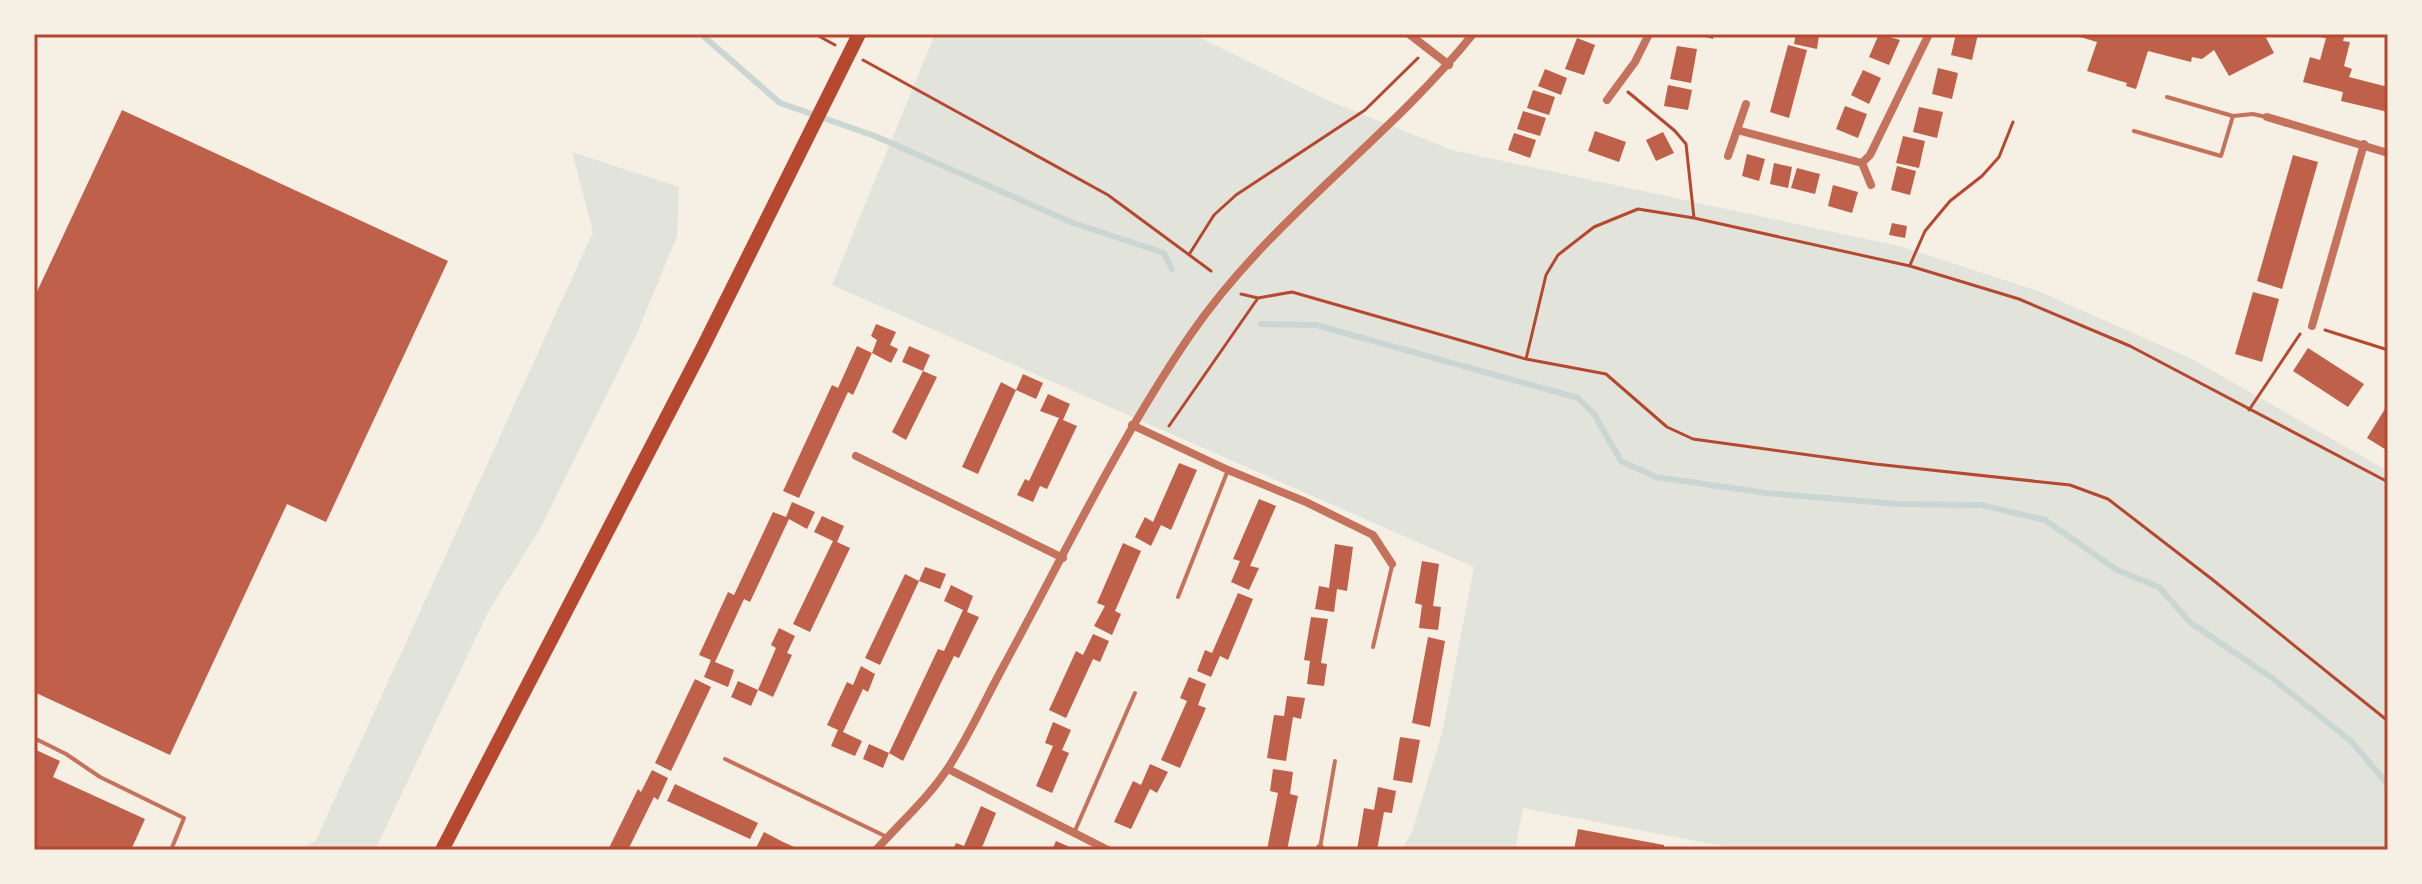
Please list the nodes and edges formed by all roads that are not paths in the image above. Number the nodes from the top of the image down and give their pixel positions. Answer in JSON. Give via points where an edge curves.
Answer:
{"nodes":[{"id":1,"x":859,"y":34,"type":"edge"},
{"id":2,"x":1409,"y":34,"type":"edge"},
{"id":3,"x":1473,"y":34,"type":"edge"},
{"id":4,"x":1649,"y":34,"type":"edge"},
{"id":5,"x":1929,"y":34,"type":"edge"},
{"id":6,"x":1449,"y":65,"type":"junction"},
{"id":7,"x":2167,"y":97,"type":"dead end"},
{"id":8,"x":1607,"y":100,"type":"dead end"},
{"id":9,"x":1746,"y":104,"type":"dead end"},
{"id":10,"x":2233,"y":116,"type":"junction"},
{"id":11,"x":2267,"y":117,"type":"joint"},
{"id":12,"x":1737,"y":130,"type":"junction"},
{"id":13,"x":2134,"y":131,"type":"dead end"},
{"id":14,"x":2364,"y":144,"type":"junction"},
{"id":15,"x":2388,"y":153,"type":"edge"},
{"id":16,"x":1728,"y":156,"type":"dead end"},
{"id":17,"x":1862,"y":163,"type":"junction"},
{"id":18,"x":1871,"y":185,"type":"dead end"},
{"id":19,"x":2312,"y":326,"type":"road end"},
{"id":20,"x":1132,"y":425,"type":"junction"},
{"id":21,"x":856,"y":456,"type":"dead end"},
{"id":22,"x":1228,"y":470,"type":"junction"},
{"id":23,"x":1063,"y":558,"type":"junction"},
{"id":24,"x":1392,"y":564,"type":"joint"},
{"id":25,"x":1178,"y":597,"type":"dead end"},
{"id":26,"x":1373,"y":647,"type":"dead end"},
{"id":27,"x":1135,"y":693,"type":"dead end"},
{"id":28,"x":34,"y":738,"type":"edge"},
{"id":29,"x":725,"y":759,"type":"dead end"},
{"id":30,"x":1335,"y":761,"type":"dead end"},
{"id":31,"x":948,"y":769,"type":"junction"},
{"id":32,"x":1074,"y":833,"type":"junction"},
{"id":33,"x":887,"y":837,"type":"junction"},
{"id":34,"x":1320,"y":849,"type":"edge"},
{"id":35,"x":171,"y":850,"type":"edge"},
{"id":36,"x":442,"y":850,"type":"edge"},
{"id":37,"x":876,"y":850,"type":"edge"},
{"id":38,"x":1107,"y":850,"type":"edge"}],
"edges":[{"from":1,"to":36,"type":"highway"},
{"from":2,"to":6,"type":"street"},
{"from":3,"to":6,"type":"street"},
{"from":4,"to":8,"type":"street"},
{"from":5,"to":17,"type":"street"},
{"from":6,"to":20,"type":"street","via":[[1243,266],[1192,332]]},
{"from":7,"to":10,"type":"lane"},
{"from":9,"to":12,"type":"street"},
{"from":10,"to":11,"type":"lane"},
{"from":10,"to":13,"type":"lane","via":[[2221,156]]},
{"from":11,"to":14,"type":"street"},
{"from":12,"to":16,"type":"street"},
{"from":12,"to":17,"type":"street"},
{"from":14,"to":15,"type":"street"},
{"from":14,"to":19,"type":"street"},
{"from":17,"to":18,"type":"street"},
{"from":20,"to":22,"type":"street"},
{"from":20,"to":23,"type":"street"},
{"from":21,"to":23,"type":"street"},
{"from":22,"to":24,"type":"street","via":[[1373,535]]},
{"from":22,"to":25,"type":"lane"},
{"from":23,"to":31,"type":"street"},
{"from":24,"to":26,"type":"lane"},
{"from":27,"to":32,"type":"lane"},
{"from":28,"to":35,"type":"lane","via":[[184,818]]},
{"from":29,"to":33,"type":"lane"},
{"from":30,"to":34,"type":"lane"},
{"from":31,"to":32,"type":"street"},
{"from":31,"to":33,"type":"street"},
{"from":32,"to":38,"type":"street"},
{"from":33,"to":37,"type":"street"}]}
